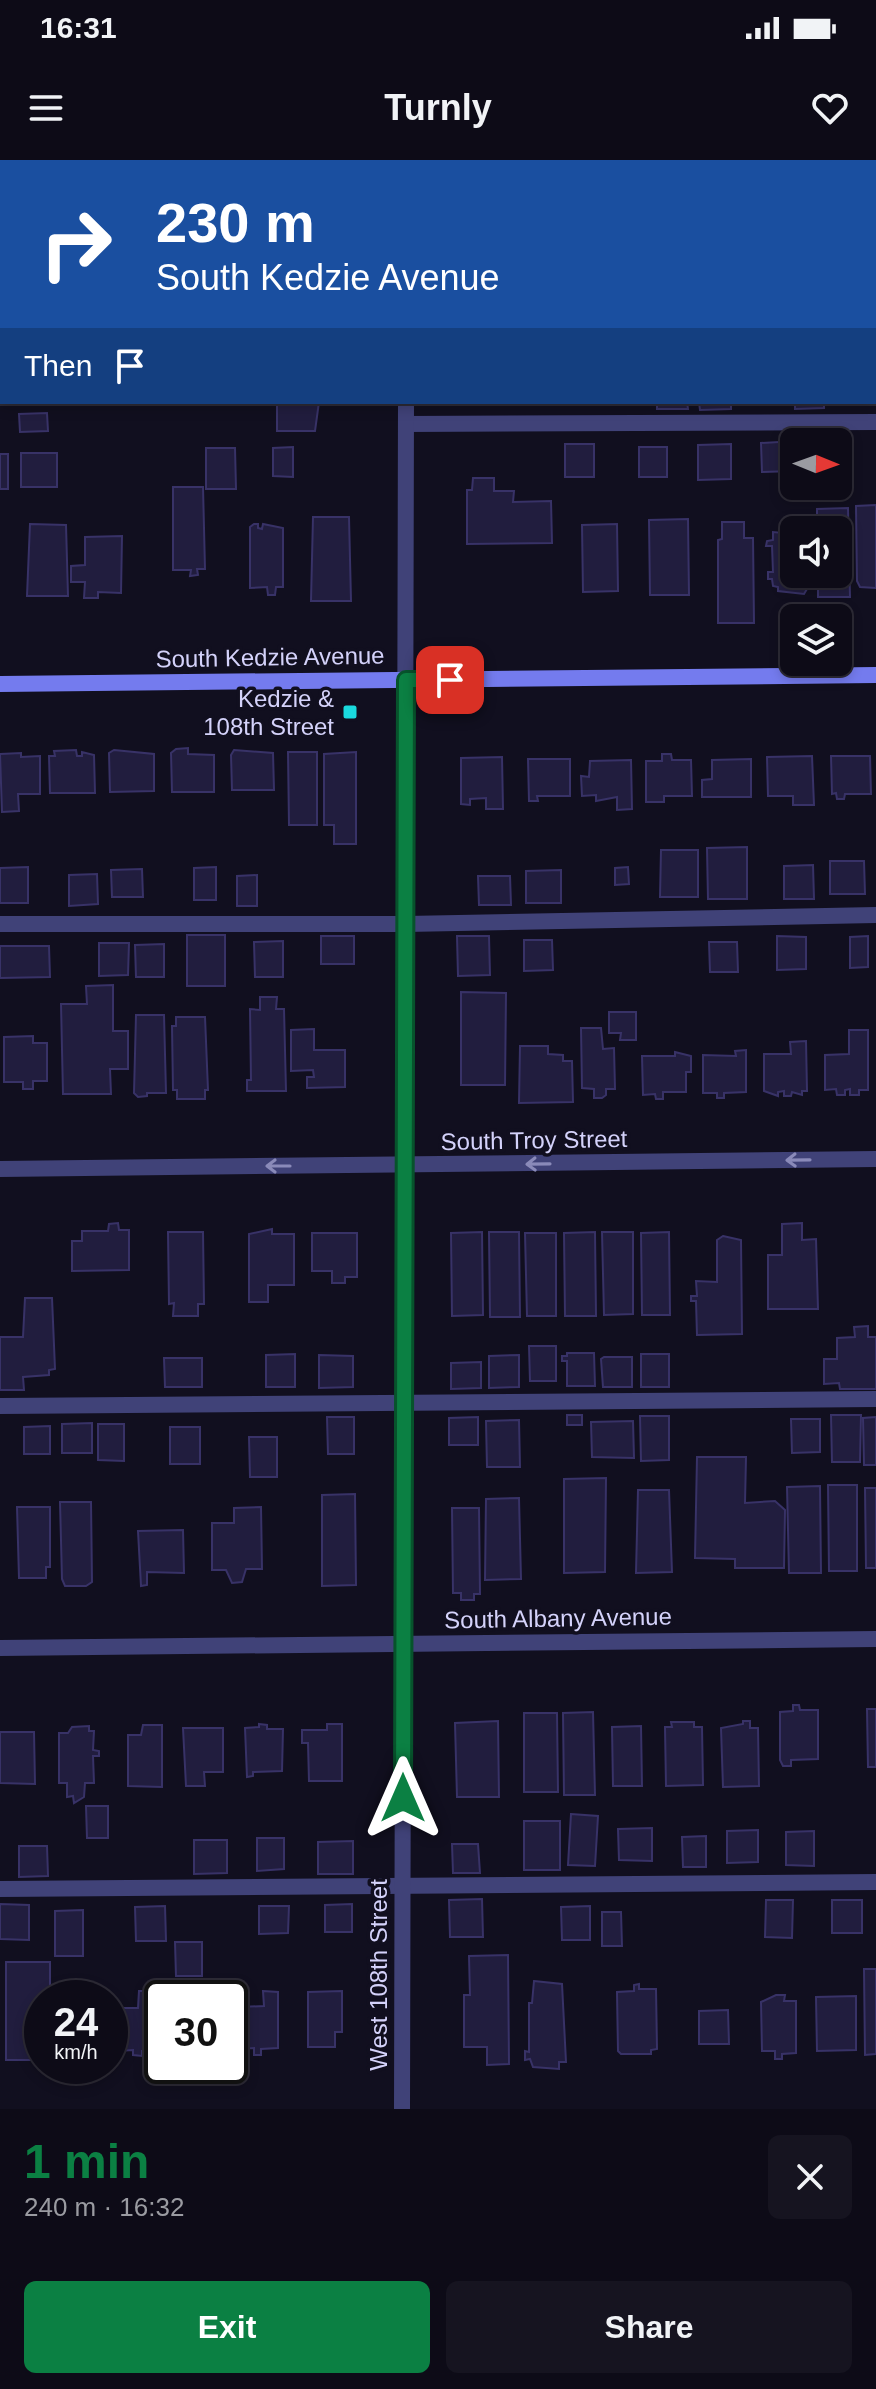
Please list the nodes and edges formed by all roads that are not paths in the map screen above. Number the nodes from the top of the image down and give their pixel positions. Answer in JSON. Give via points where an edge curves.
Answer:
{"nodes":[{"id":1,"x":406,"y":404,"type":"edge"},
{"id":2,"x":876,"y":422,"type":"edge"},
{"id":3,"x":406,"y":424,"type":"junction"},
{"id":4,"x":876,"y":675,"type":"edge"},
{"id":5,"x":406,"y":680,"type":"junction"},
{"id":6,"x":0,"y":684,"type":"edge"},
{"id":7,"x":876,"y":915,"type":"edge"},
{"id":8,"x":0,"y":924,"type":"edge"},
{"id":9,"x":406,"y":924,"type":"junction"},
{"id":10,"x":876,"y":1159,"type":"edge"},
{"id":11,"x":405,"y":1165,"type":"junction"},
{"id":12,"x":0,"y":1169,"type":"edge"},
{"id":13,"x":876,"y":1399,"type":"edge"},
{"id":14,"x":404,"y":1403,"type":"junction"},
{"id":15,"x":0,"y":1406,"type":"edge"},
{"id":16,"x":876,"y":1639,"type":"edge"},
{"id":17,"x":403,"y":1643,"type":"junction"},
{"id":18,"x":0,"y":1648,"type":"edge"},
{"id":19,"x":876,"y":1882,"type":"edge"},
{"id":20,"x":402,"y":1885,"type":"junction"},
{"id":21,"x":0,"y":1889,"type":"edge"},
{"id":22,"x":402,"y":2109,"type":"edge"}],
"edges":[{"from":1,"to":3,"type":"street","name":"West 108th Street"},
{"from":2,"to":3,"type":"street"},
{"from":3,"to":5,"type":"street","name":"West 108th Street"},
{"from":4,"to":5,"type":"main road","name":"South Kedzie Avenue"},
{"from":5,"to":6,"type":"main road","name":"South Kedzie Avenue"},
{"from":5,"to":9,"type":"street","name":"West 108th Street"},
{"from":7,"to":9,"type":"street"},
{"from":8,"to":9,"type":"street"},
{"from":9,"to":11,"type":"street","name":"West 108th Street"},
{"from":10,"to":11,"type":"street","name":"South Troy Street","one_way":true},
{"from":11,"to":12,"type":"street","name":"South Troy Street","one_way":true},
{"from":11,"to":14,"type":"street","name":"West 108th Street"},
{"from":13,"to":14,"type":"street"},
{"from":14,"to":15,"type":"street"},
{"from":14,"to":17,"type":"street","name":"West 108th Street"},
{"from":16,"to":17,"type":"street","name":"South Albany Avenue"},
{"from":17,"to":18,"type":"street","name":"South Albany Avenue"},
{"from":17,"to":20,"type":"street","name":"West 108th Street"},
{"from":19,"to":20,"type":"street"},
{"from":20,"to":21,"type":"street"},
{"from":20,"to":22,"type":"street","name":"West 108th Street"}]}
